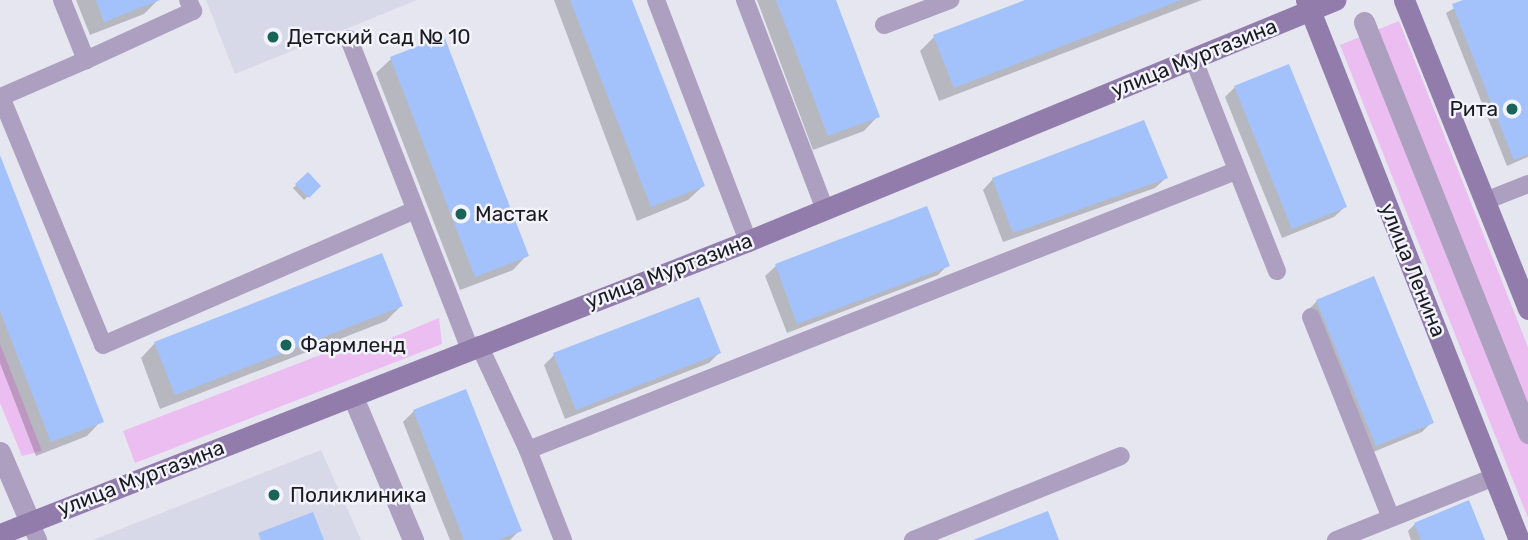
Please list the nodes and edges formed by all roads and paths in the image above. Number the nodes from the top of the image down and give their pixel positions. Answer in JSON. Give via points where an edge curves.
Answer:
{"nodes":[{"id":1,"x":62,"y":0,"type":"edge"},
{"id":2,"x":188,"y":0,"type":"edge"},
{"id":3,"x":656,"y":0,"type":"edge"},
{"id":4,"x":745,"y":0,"type":"edge"},
{"id":5,"x":950,"y":0,"type":"edge"},
{"id":6,"x":1335,"y":0,"type":"edge"},
{"id":7,"x":1404,"y":0,"type":"edge"},
{"id":8,"x":1308,"y":5,"type":"edge"},
{"id":9,"x":1364,"y":22,"type":"dead end"},
{"id":10,"x":884,"y":25,"type":"dead end"},
{"id":11,"x":349,"y":39,"type":"dead end"},
{"id":12,"x":1193,"y":58,"type":"junction"},
{"id":13,"x":86,"y":60,"type":"junction"},
{"id":14,"x":0,"y":96,"type":"edge"},
{"id":15,"x":1237,"y":171,"type":"junction"},
{"id":16,"x":1528,"y":184,"type":"edge"},
{"id":17,"x":1485,"y":201,"type":"junction"},
{"id":18,"x":415,"y":210,"type":"junction"},
{"id":19,"x":825,"y":210,"type":"junction"},
{"id":20,"x":748,"y":241,"type":"junction"},
{"id":21,"x":1277,"y":271,"type":"dead end"},
{"id":22,"x":1528,"y":309,"type":"edge"},
{"id":23,"x":1311,"y":317,"type":"dead end"},
{"id":24,"x":475,"y":347,"type":"junction"},
{"id":25,"x":353,"y":397,"type":"junction"},
{"id":26,"x":1528,"y":433,"type":"edge"},
{"id":27,"x":528,"y":450,"type":"junction"},
{"id":28,"x":0,"y":452,"type":"edge"},
{"id":29,"x":1121,"y":456,"type":"dead end"},
{"id":30,"x":1494,"y":477,"type":"junction"},
{"id":31,"x":1391,"y":518,"type":"junction"},
{"id":32,"x":34,"y":531,"type":"edge"},
{"id":33,"x":0,"y":534,"type":"edge"},
{"id":34,"x":413,"y":540,"type":"edge"},
{"id":35,"x":563,"y":540,"type":"edge"},
{"id":36,"x":913,"y":540,"type":"edge"},
{"id":37,"x":1336,"y":540,"type":"edge"},
{"id":38,"x":1519,"y":540,"type":"edge"}],
"edges":[{"from":1,"to":13,"type":"lane"},
{"from":2,"to":13,"type":"lane","via":[[193,11]]},
{"from":3,"to":20,"type":"lane"},
{"from":4,"to":19,"type":"lane"},
{"from":5,"to":10,"type":"lane"},
{"from":6,"to":8,"type":"street","name":"улица Муртазина"},
{"from":7,"to":17,"type":"street"},
{"from":8,"to":12,"type":"street","name":"улица Муртазина"},
{"from":8,"to":30,"type":"street","name":"улица Ленина"},
{"from":9,"to":26,"type":"street"},
{"from":11,"to":18,"type":"lane"},
{"from":12,"to":15,"type":"lane"},
{"from":12,"to":19,"type":"street","name":"улица Муртазина"},
{"from":13,"to":14,"type":"lane"},
{"from":14,"to":18,"type":"lane","via":[[103,345]]},
{"from":15,"to":21,"type":"lane"},
{"from":15,"to":27,"type":"lane"},
{"from":16,"to":17,"type":"lane"},
{"from":17,"to":22,"type":"street"},
{"from":18,"to":24,"type":"lane"},
{"from":19,"to":20,"type":"street","name":"улица Муртазина"},
{"from":20,"to":24,"type":"street","name":"улица Муртазина"},
{"from":23,"to":31,"type":"lane"},
{"from":24,"to":25,"type":"street","name":"улица Муртазина"},
{"from":24,"to":27,"type":"lane"},
{"from":25,"to":32,"type":"street","name":"улица Муртазина"},
{"from":25,"to":34,"type":"street"},
{"from":27,"to":35,"type":"lane"},
{"from":28,"to":32,"type":"street"},
{"from":29,"to":36,"type":"lane"},
{"from":30,"to":31,"type":"lane"},
{"from":30,"to":38,"type":"street","name":"улица Ленина"},
{"from":31,"to":37,"type":"lane"},
{"from":32,"to":33,"type":"street","name":"улица Муртазина"}]}
